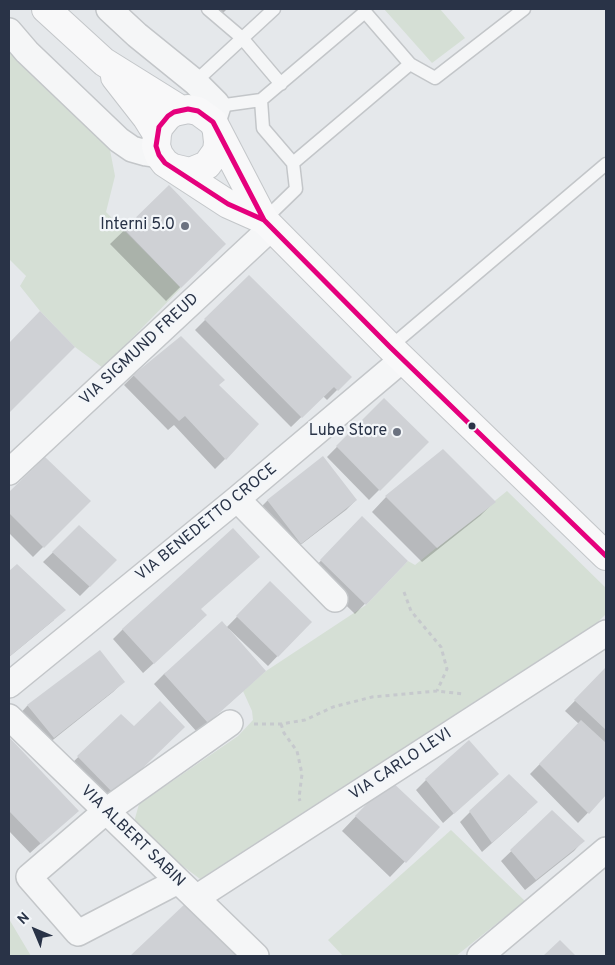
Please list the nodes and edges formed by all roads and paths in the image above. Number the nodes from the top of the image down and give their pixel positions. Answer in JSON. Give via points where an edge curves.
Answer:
{"nodes":[{"id":1,"x":46,"y":9,"type":"edge"},
{"id":2,"x":109,"y":9,"type":"edge"},
{"id":3,"x":208,"y":9,"type":"edge"},
{"id":4,"x":274,"y":9,"type":"edge"},
{"id":5,"x":524,"y":9,"type":"edge"},
{"id":6,"x":9,"y":31,"type":"edge"},
{"id":7,"x":137,"y":35,"type":"junction"},
{"id":8,"x":242,"y":38,"type":"junction"},
{"id":9,"x":104,"y":62,"type":"junction"},
{"id":10,"x":410,"y":64,"type":"junction"},
{"id":11,"x":194,"y":82,"type":"junction"},
{"id":12,"x":281,"y":84,"type":"junction"},
{"id":13,"x":261,"y":100,"type":"junction"},
{"id":14,"x":185,"y":110,"type":"junction"},
{"id":15,"x":216,"y":121,"type":"junction"},
{"id":16,"x":163,"y":152,"type":"junction"},
{"id":17,"x":293,"y":163,"type":"junction"},
{"id":18,"x":606,"y":164,"type":"edge"},
{"id":19,"x":268,"y":224,"type":"junction"},
{"id":20,"x":397,"y":353,"type":"junction"},
{"id":21,"x":9,"y":472,"type":"edge"},
{"id":22,"x":237,"y":499,"type":"junction"},
{"id":23,"x":606,"y":556,"type":"edge"},
{"id":24,"x":404,"y":592,"type":"dead end"},
{"id":25,"x":335,"y":599,"type":"dead end"},
{"id":26,"x":606,"y":633,"type":"edge"},
{"id":27,"x":9,"y":685,"type":"edge"},
{"id":28,"x":437,"y":691,"type":"junction"},
{"id":29,"x":503,"y":699,"type":"junction"},
{"id":30,"x":9,"y":717,"type":"edge"},
{"id":31,"x":230,"y":723,"type":"joint"},
{"id":32,"x":281,"y":724,"type":"junction"},
{"id":33,"x":106,"y":811,"type":"junction"},
{"id":34,"x":309,"y":825,"type":"junction"},
{"id":35,"x":606,"y":850,"type":"edge"},
{"id":36,"x":178,"y":880,"type":"junction"},
{"id":37,"x":196,"y":898,"type":"junction"},
{"id":38,"x":256,"y":956,"type":"edge"},
{"id":39,"x":480,"y":956,"type":"edge"}],
"edges":[{"from":1,"to":9,"type":"main road"},
{"from":2,"to":7,"type":"street"},
{"from":3,"to":8,"type":"lane"},
{"from":4,"to":8,"type":"lane"},
{"from":5,"to":10,"type":"lane","via":[[435,78]]},
{"from":6,"to":16,"type":"street","via":[[26,52],[119,140],[146,153]]},
{"from":7,"to":11,"type":"street"},
{"from":7,"to":14,"type":"street"},
{"from":8,"to":11,"type":"lane"},
{"from":8,"to":12,"type":"lane"},
{"from":9,"to":14,"type":"main road"},
{"from":9,"to":16,"type":"main road","via":[[147,118]]},
{"from":10,"to":12,"type":"lane","via":[[365,12]]},
{"from":10,"to":17,"type":"lane"},
{"from":11,"to":15,"type":"street"},
{"from":12,"to":13,"type":"lane"},
{"from":13,"to":15,"type":"lane"},
{"from":13,"to":17,"type":"lane","via":[[263,128]]},
{"from":14,"to":15,"type":"main road","via":[[198,111]]},
{"from":14,"to":16,"type":"main road","via":[[168,116],[159,127]]},
{"from":15,"to":16,"type":"main road","via":[[217,151],[206,165],[190,172]]},
{"from":15,"to":19,"type":"main road"},
{"from":16,"to":19,"type":"main road","via":[[228,204]]},
{"from":17,"to":19,"type":"lane","via":[[296,189]]},
{"from":18,"to":20,"type":"lane"},
{"from":19,"to":20,"type":"main road"},
{"from":19,"to":21,"type":"street","name":"VIA SIGMUND FREUD"},
{"from":20,"to":22,"type":"street","name":"VIA BENEDETTO CROCE"},
{"from":20,"to":23,"type":"main road"},
{"from":22,"to":25,"type":"street"},
{"from":22,"to":27,"type":"street","name":"VIA BENEDETTO CROCE"},
{"from":24,"to":28,"type":"path","via":[[411,611],[441,646],[447,669]]},
{"from":26,"to":29,"type":"street","name":"VIA CARLO LEVI"},
{"from":28,"to":29,"type":"path"},
{"from":28,"to":32,"type":"path","via":[[372,697],[333,707],[305,720]]},
{"from":29,"to":34,"type":"street","name":"VIA CARLO LEVI"},
{"from":30,"to":33,"type":"street","name":"VIA ALBERT SABIN"},
{"from":31,"to":32,"type":"path"},
{"from":31,"to":33,"type":"street"},
{"from":32,"to":34,"type":"path","via":[[296,751],[302,774],[299,798]]},
{"from":33,"to":36,"type":"street","name":"VIA ALBERT SABIN"},
{"from":33,"to":36,"type":"street","via":[[29,878],[78,932]]},
{"from":34,"to":37,"type":"street","name":"VIA CARLO LEVI"},
{"from":35,"to":39,"type":"street"},
{"from":36,"to":37,"type":"street","name":"VIA ALBERT SABIN"},
{"from":37,"to":38,"type":"street","name":"VIA ALBERT SABIN"}]}
